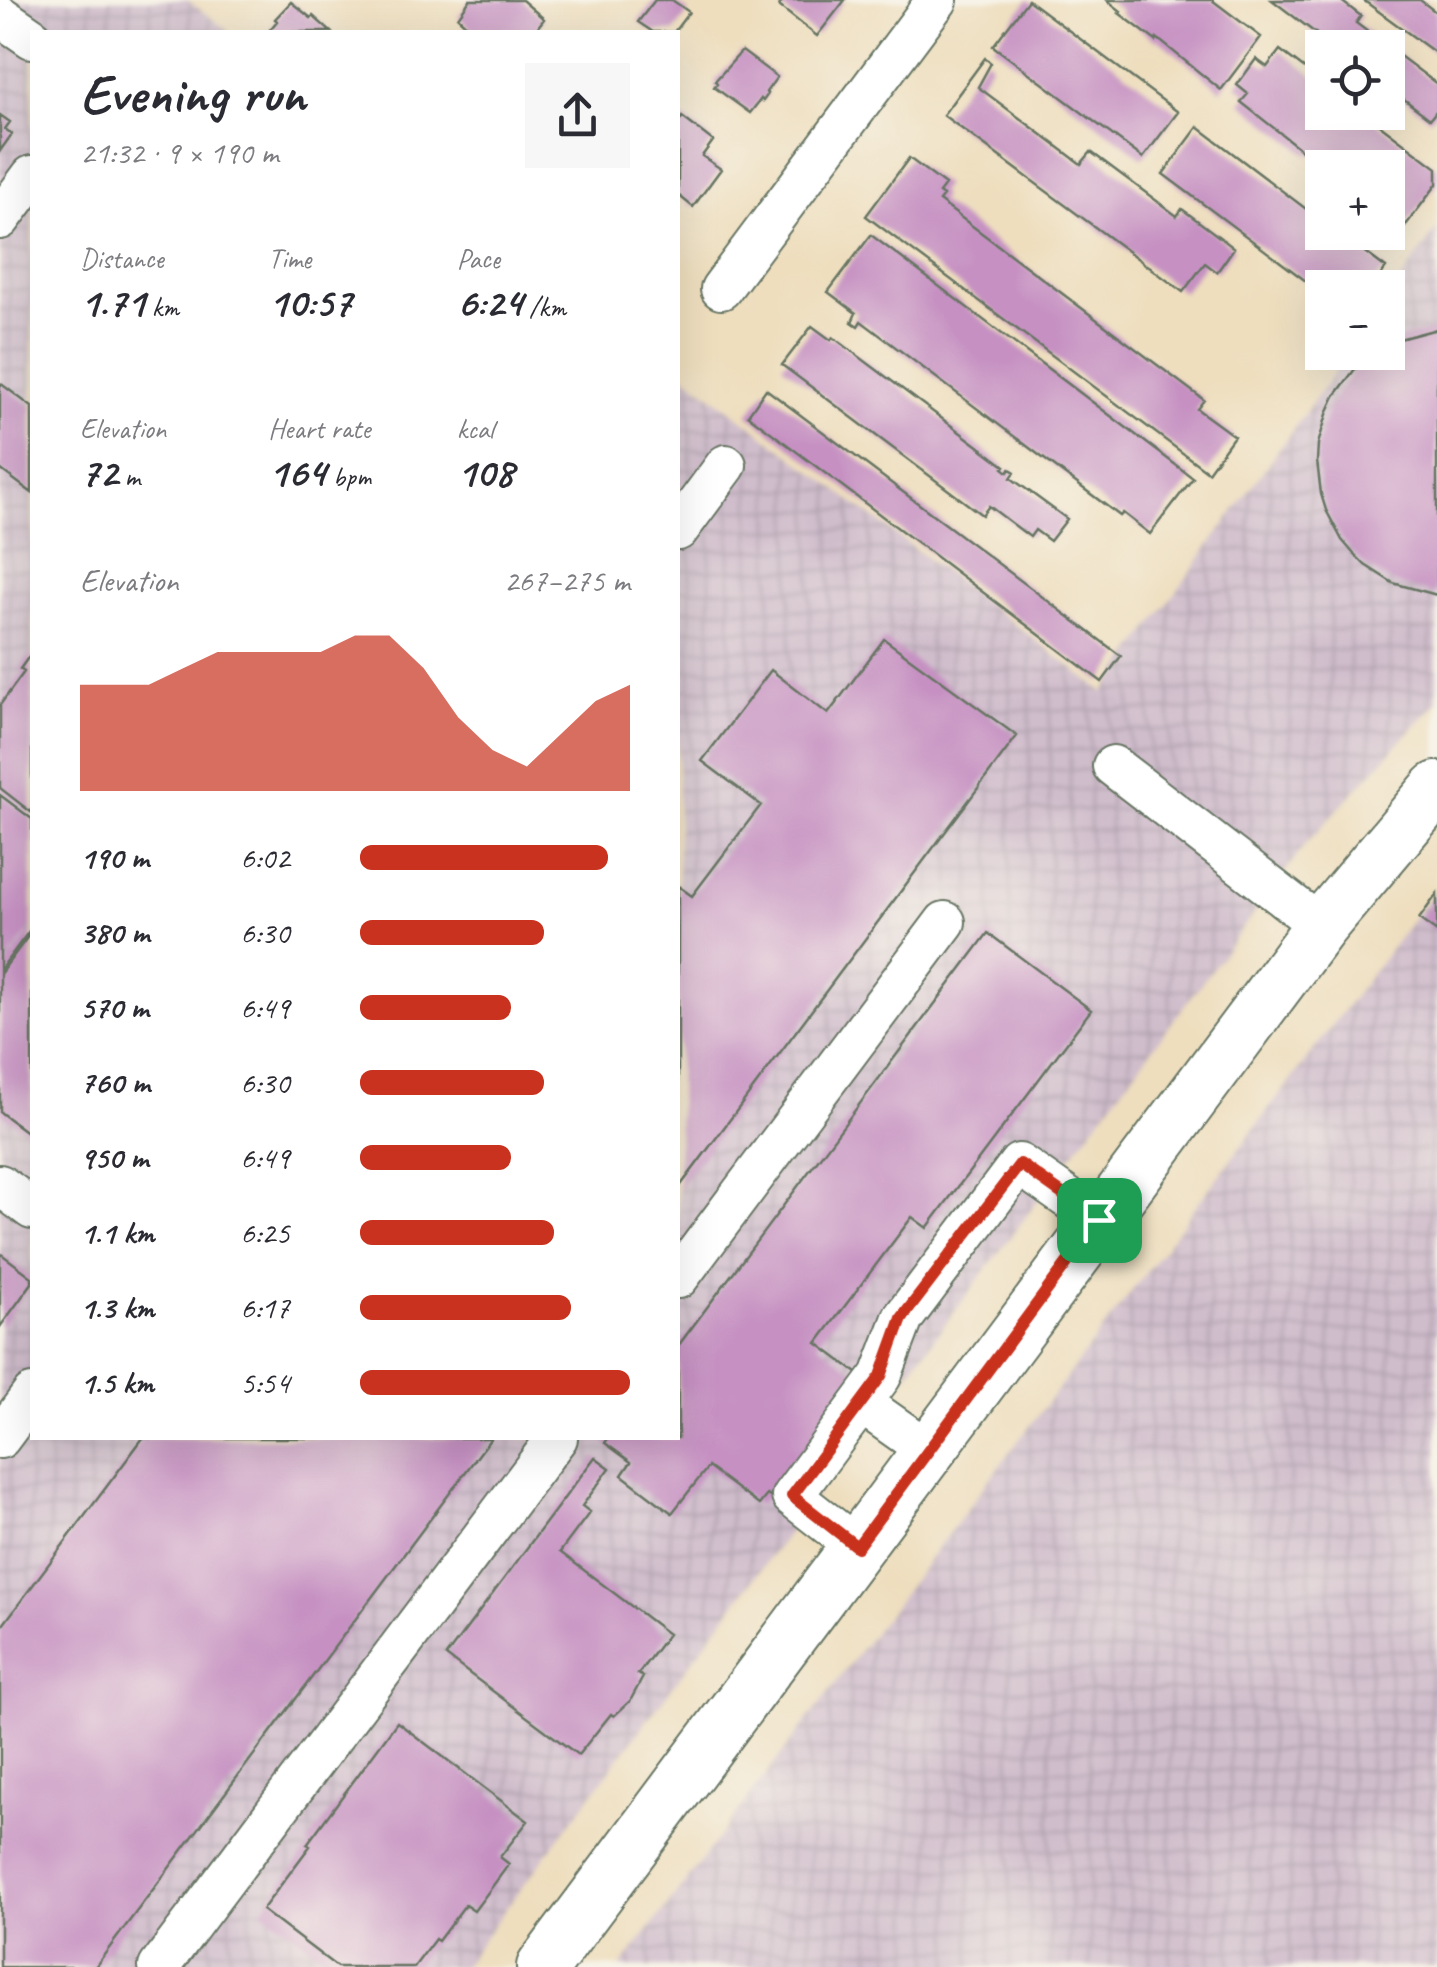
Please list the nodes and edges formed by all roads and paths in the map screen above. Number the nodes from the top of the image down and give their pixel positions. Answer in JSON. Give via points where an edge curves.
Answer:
{"nodes":[{"id":1,"x":937,"y":0,"type":"edge"},
{"id":2,"x":0,"y":16,"type":"edge"},
{"id":3,"x":30,"y":37,"type":"edge"},
{"id":4,"x":30,"y":179,"type":"edge"},
{"id":5,"x":0,"y":219,"type":"edge"},
{"id":6,"x":720,"y":289,"type":"dead end"},
{"id":7,"x":726,"y":465,"type":"dead end"},
{"id":8,"x":680,"y":527,"type":"edge"},
{"id":9,"x":1113,"y":766,"type":"dead end"},
{"id":10,"x":1437,"y":788,"type":"edge"},
{"id":11,"x":945,"y":922,"type":"dead end"},
{"id":12,"x":1322,"y":926,"type":"junction"},
{"id":13,"x":0,"y":1185,"type":"edge"},
{"id":14,"x":30,"y":1208,"type":"edge"},
{"id":15,"x":1099,"y":1220,"type":"junction"},
{"id":16,"x":680,"y":1275,"type":"edge"},
{"id":17,"x":30,"y":1397,"type":"edge"},
{"id":18,"x":861,"y":1402,"type":"junction"},
{"id":19,"x":0,"y":1438,"type":"edge"},
{"id":20,"x":555,"y":1440,"type":"edge"},
{"id":21,"x":929,"y":1451,"type":"junction"},
{"id":22,"x":857,"y":1547,"type":"junction"},
{"id":23,"x":159,"y":1967,"type":"edge"},
{"id":24,"x":543,"y":1967,"type":"edge"}],
"edges":[{"from":1,"to":6,"type":"street"},
{"from":2,"to":3,"type":"street"},
{"from":4,"to":5,"type":"street"},
{"from":7,"to":8,"type":"street"},
{"from":9,"to":12,"type":"street"},
{"from":10,"to":12,"type":"main road"},
{"from":11,"to":16,"type":"street"},
{"from":12,"to":15,"type":"main road"},
{"from":13,"to":14,"type":"street"},
{"from":15,"to":18,"type":"street","via":[[1020,1164],[902,1318],[881,1376]]},
{"from":15,"to":21,"type":"main road"},
{"from":17,"to":19,"type":"street"},
{"from":18,"to":21,"type":"street"},
{"from":18,"to":22,"type":"street","via":[[792,1496]]},
{"from":20,"to":23,"type":"street"},
{"from":21,"to":22,"type":"main road"},
{"from":22,"to":24,"type":"main road"}]}
